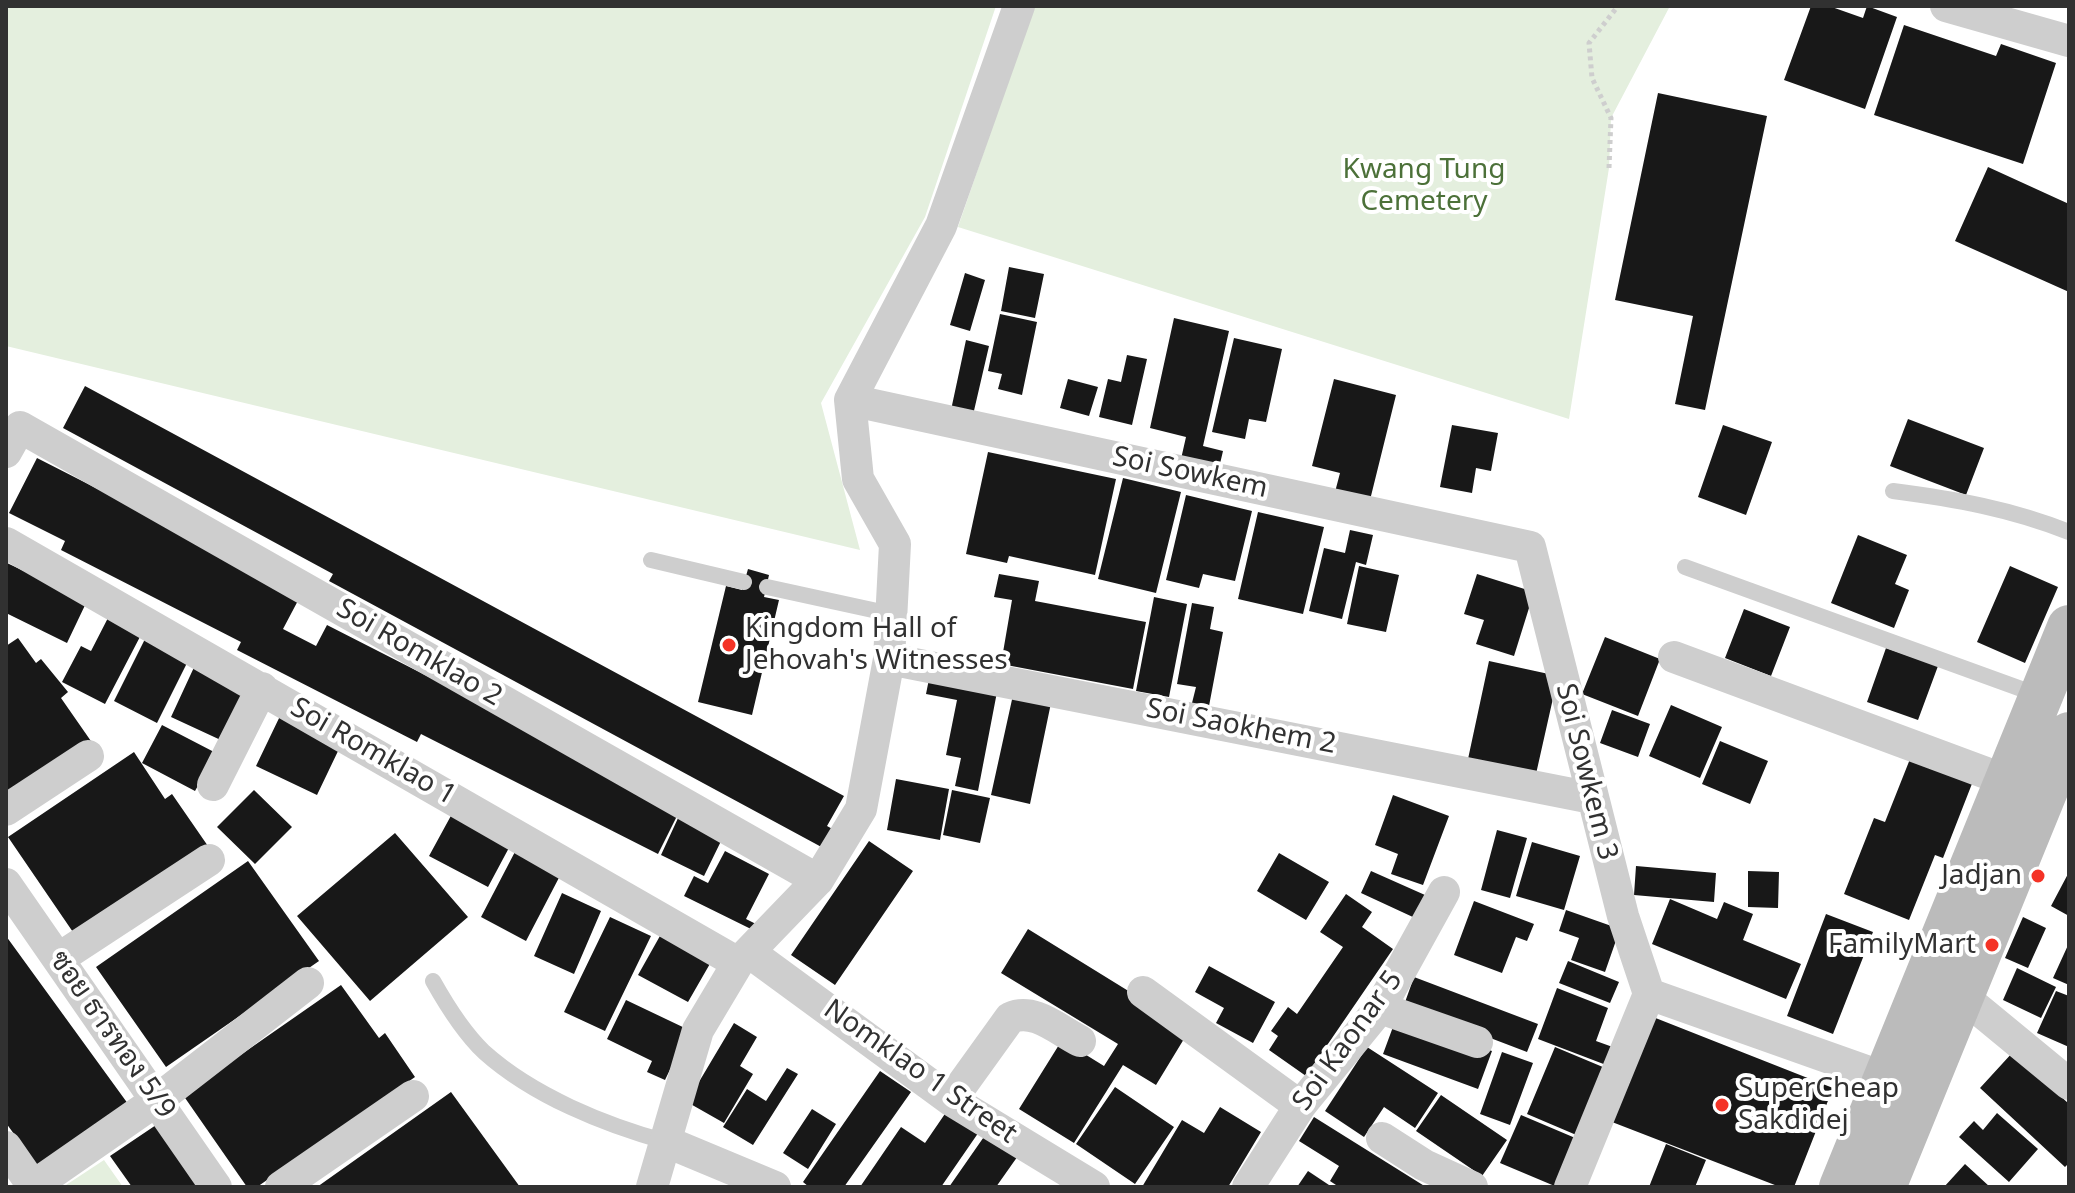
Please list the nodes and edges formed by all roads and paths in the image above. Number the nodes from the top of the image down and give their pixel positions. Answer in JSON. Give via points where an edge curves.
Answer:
{"nodes":[{"id":1,"x":1019,"y":6,"type":"edge"},
{"id":2,"x":1618,"y":6,"type":"edge"},
{"id":3,"x":1946,"y":6,"type":"edge"},
{"id":4,"x":2069,"y":41,"type":"edge"},
{"id":5,"x":1609,"y":168,"type":"dead end"},
{"id":6,"x":850,"y":400,"type":"junction"},
{"id":7,"x":13,"y":440,"type":"edge"},
{"id":8,"x":1893,"y":491,"type":"dead end"},
{"id":9,"x":2069,"y":532,"type":"edge"},
{"id":10,"x":6,"y":543,"type":"edge"},
{"id":11,"x":1530,"y":547,"type":"joint"},
{"id":12,"x":651,"y":560,"type":"dead end"},
{"id":13,"x":1685,"y":567,"type":"dead end"},
{"id":14,"x":744,"y":582,"type":"dead end"},
{"id":15,"x":767,"y":587,"type":"dead end"},
{"id":16,"x":891,"y":614,"type":"junction"},
{"id":17,"x":2069,"y":627,"type":"edge"},
{"id":18,"x":1674,"y":657,"type":"dead end"},
{"id":19,"x":889,"y":659,"type":"junction"},
{"id":20,"x":262,"y":688,"type":"junction"},
{"id":21,"x":2039,"y":696,"type":"junction"},
{"id":22,"x":2069,"y":734,"type":"edge"},
{"id":23,"x":88,"y":756,"type":"dead end"},
{"id":24,"x":2005,"y":780,"type":"junction"},
{"id":25,"x":213,"y":785,"type":"dead end"},
{"id":26,"x":1592,"y":798,"type":"junction"},
{"id":27,"x":6,"y":810,"type":"edge"},
{"id":28,"x":209,"y":860,"type":"dead end"},
{"id":29,"x":818,"y":880,"type":"junction"},
{"id":30,"x":6,"y":884,"type":"edge"},
{"id":31,"x":1444,"y":892,"type":"dead end"},
{"id":32,"x":744,"y":958,"type":"junction"},
{"id":33,"x":58,"y":959,"type":"junction"},
{"id":34,"x":433,"y":981,"type":"dead end"},
{"id":35,"x":308,"y":983,"type":"dead end"},
{"id":36,"x":1143,"y":992,"type":"dead end"},
{"id":37,"x":1649,"y":994,"type":"junction"},
{"id":38,"x":1961,"y":995,"type":"junction"},
{"id":39,"x":1380,"y":1008,"type":"junction"},
{"id":40,"x":1080,"y":1041,"type":"dead end"},
{"id":41,"x":1477,"y":1042,"type":"dead end"},
{"id":42,"x":1886,"y":1078,"type":"junction"},
{"id":43,"x":2069,"y":1084,"type":"edge"},
{"id":44,"x":413,"y":1096,"type":"dead end"},
{"id":45,"x":157,"y":1100,"type":"junction"},
{"id":46,"x":951,"y":1100,"type":"junction"},
{"id":47,"x":1300,"y":1106,"type":"junction"},
{"id":48,"x":1382,"y":1138,"type":"dead end"},
{"id":49,"x":667,"y":1142,"type":"junction"},
{"id":50,"x":6,"y":1147,"type":"edge"},
{"id":51,"x":768,"y":1185,"type":"edge"},
{"id":52,"x":33,"y":1186,"type":"edge"},
{"id":53,"x":216,"y":1187,"type":"edge"},
{"id":54,"x":281,"y":1187,"type":"edge"},
{"id":55,"x":652,"y":1187,"type":"edge"},
{"id":56,"x":1094,"y":1187,"type":"edge"},
{"id":57,"x":1248,"y":1187,"type":"edge"},
{"id":58,"x":1472,"y":1187,"type":"edge"},
{"id":59,"x":1570,"y":1187,"type":"edge"},
{"id":60,"x":1841,"y":1187,"type":"edge"},
{"id":61,"x":1884,"y":1187,"type":"edge"}],
"edges":[{"from":1,"to":6,"type":"street","via":[[941,226]]},
{"from":2,"to":5,"type":"path","via":[[1589,43],[1592,78],[1611,118]]},
{"from":3,"to":4,"type":"street"},
{"from":6,"to":11,"type":"street","name":"Soi Sowkem"},
{"from":6,"to":16,"type":"street","via":[[858,479],[895,544]]},
{"from":7,"to":29,"type":"street","name":"Soi Romklao 2"},
{"from":8,"to":9,"type":"lane","via":[[1960,499]]},
{"from":10,"to":20,"type":"street","name":"Soi Romklao 1"},
{"from":11,"to":26,"type":"street","name":"Soi Sowkem 3"},
{"from":12,"to":14,"type":"lane"},
{"from":13,"to":21,"type":"lane"},
{"from":15,"to":16,"type":"lane"},
{"from":16,"to":19,"type":"street"},
{"from":17,"to":21,"type":"main road"},
{"from":18,"to":24,"type":"street"},
{"from":19,"to":26,"type":"street","name":"Soi Saokhem 2"},
{"from":19,"to":29,"type":"street","via":[[861,809]]},
{"from":20,"to":25,"type":"street"},
{"from":20,"to":32,"type":"street","name":"Soi Romklao 1"},
{"from":21,"to":24,"type":"main road"},
{"from":22,"to":38,"type":"main road"},
{"from":23,"to":27,"type":"street"},
{"from":24,"to":42,"type":"main road"},
{"from":26,"to":37,"type":"street","name":"Soi Sowkem 3"},
{"from":28,"to":33,"type":"street"},
{"from":29,"to":32,"type":"street"},
{"from":30,"to":33,"type":"street","name":"ซอย ธารทอง 5/9"},
{"from":31,"to":39,"type":"street","name":"Soi Kaonar 5"},
{"from":32,"to":46,"type":"street","name":"Nomklao 1 Street"},
{"from":32,"to":49,"type":"street","via":[[698,1030]]},
{"from":33,"to":45,"type":"street","name":"ซอย ธารทอง 5/9"},
{"from":34,"to":49,"type":"lane","via":[[451,1013],[484,1052],[546,1093],[611,1126]]},
{"from":35,"to":45,"type":"street"},
{"from":36,"to":47,"type":"street"},
{"from":37,"to":42,"type":"street"},
{"from":37,"to":59,"type":"street"},
{"from":38,"to":43,"type":"street"},
{"from":38,"to":61,"type":"main road"},
{"from":39,"to":41,"type":"street"},
{"from":39,"to":47,"type":"street","name":"Soi Kaonar 5"},
{"from":40,"to":46,"type":"street","via":[[1031,1014],[1010,1018]]},
{"from":42,"to":60,"type":"main road"},
{"from":44,"to":54,"type":"street"},
{"from":45,"to":52,"type":"street"},
{"from":45,"to":53,"type":"street","name":"ซอย ธารทอง 5/9"},
{"from":46,"to":56,"type":"street","name":"Nomklao 1 Street"},
{"from":47,"to":57,"type":"street","name":"Soi Kaonar 5"},
{"from":48,"to":58,"type":"street"},
{"from":49,"to":51,"type":"street"},
{"from":49,"to":55,"type":"street"},
{"from":50,"to":52,"type":"street"}]}
